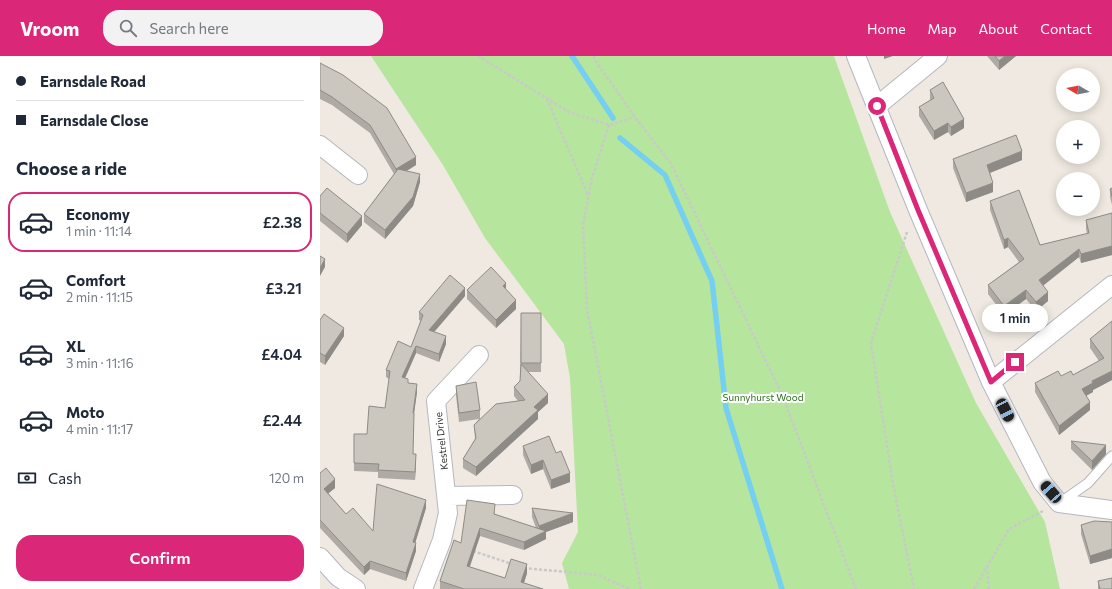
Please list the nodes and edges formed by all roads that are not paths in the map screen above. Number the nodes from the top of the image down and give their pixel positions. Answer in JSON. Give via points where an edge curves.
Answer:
{"nodes":[{"id":1,"x":856,"y":56,"type":"edge"},
{"id":2,"x":938,"y":56,"type":"edge"},
{"id":3,"x":877,"y":106,"type":"junction"},
{"id":4,"x":323,"y":154,"type":"edge"},
{"id":5,"x":358,"y":175,"type":"dead end"},
{"id":6,"x":1112,"y":285,"type":"edge"},
{"id":7,"x":479,"y":355,"type":"dead end"},
{"id":8,"x":991,"y":382,"type":"junction"},
{"id":9,"x":1112,"y":456,"type":"edge"},
{"id":10,"x":513,"y":495,"type":"dead end"},
{"id":11,"x":447,"y":496,"type":"junction"},
{"id":12,"x":1059,"y":503,"type":"junction"},
{"id":13,"x":1112,"y":510,"type":"edge"},
{"id":14,"x":320,"y":557,"type":"edge"},
{"id":15,"x":356,"y":589,"type":"edge"},
{"id":16,"x":423,"y":589,"type":"edge"}],
"edges":[{"from":1,"to":3,"type":"street"},
{"from":2,"to":3,"type":"street"},
{"from":3,"to":8,"type":"street"},
{"from":4,"to":5,"type":"street"},
{"from":6,"to":8,"type":"street"},
{"from":7,"to":11,"type":"street","name":"Kestrel Drive","via":[[436,401]]},
{"from":8,"to":12,"type":"street","via":[[1042,482]]},
{"from":9,"to":12,"type":"lane","via":[[1088,483]]},
{"from":10,"to":11,"type":"street"},
{"from":11,"to":16,"type":"street","name":"Kestrel Drive","via":[[448,513],[442,540]]},
{"from":12,"to":13,"type":"street"},
{"from":14,"to":15,"type":"street","via":[[338,577]]}]}
